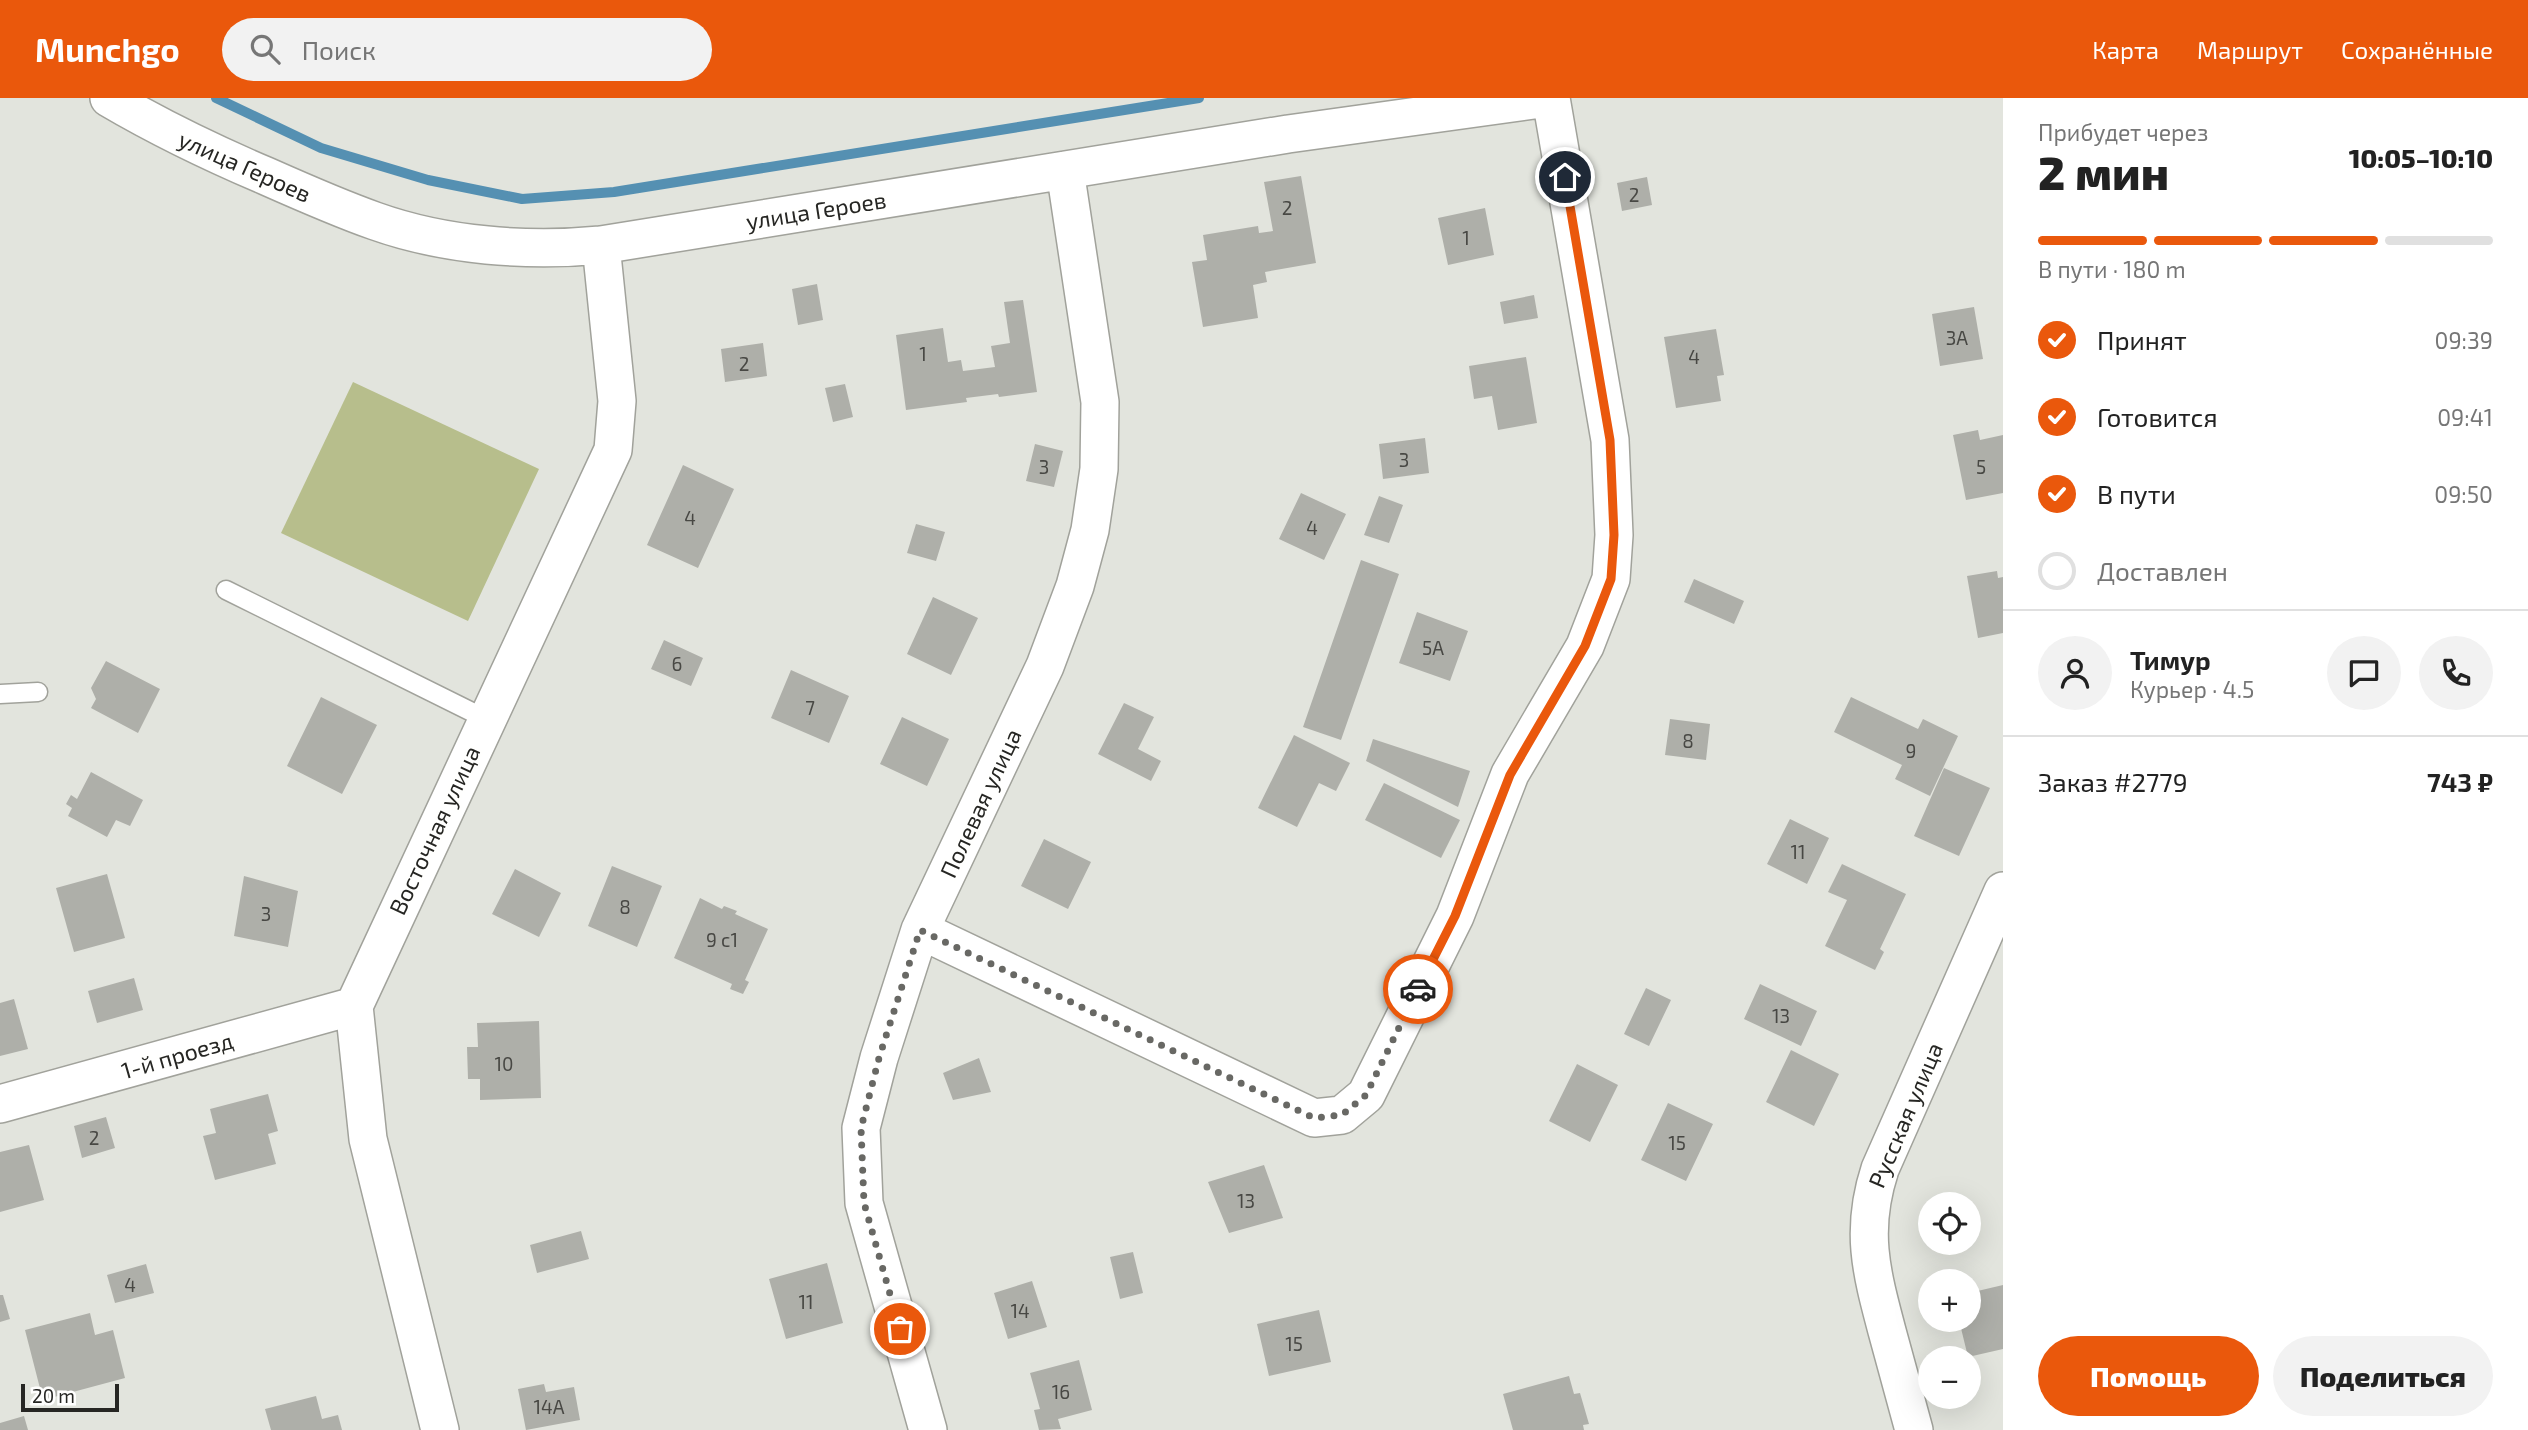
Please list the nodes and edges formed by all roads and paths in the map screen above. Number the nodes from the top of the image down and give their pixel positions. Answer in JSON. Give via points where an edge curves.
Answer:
{"nodes":[{"id":1,"x":109,"y":98,"type":"edge"},
{"id":2,"x":1550,"y":98,"type":"edge"},
{"id":3,"x":1065,"y":170,"type":"junction"},
{"id":4,"x":601,"y":245,"type":"junction"},
{"id":5,"x":226,"y":590,"type":"dead end"},
{"id":6,"x":38,"y":692,"type":"dead end"},
{"id":7,"x":0,"y":694,"type":"edge"},
{"id":8,"x":486,"y":719,"type":"junction"},
{"id":9,"x":2003,"y":891,"type":"edge"},
{"id":10,"x":920,"y":930,"type":"junction"},
{"id":11,"x":354,"y":1006,"type":"junction"},
{"id":12,"x":0,"y":1104,"type":"edge"},
{"id":13,"x":440,"y":1430,"type":"edge"},
{"id":14,"x":928,"y":1430,"type":"edge"},
{"id":15,"x":1914,"y":1430,"type":"edge"}],
"edges":[{"from":1,"to":4,"type":"street","name":"улица Героев","via":[[226,159],[377,222],[446,239],[510,247]]},
{"from":2,"to":3,"type":"street","name":"улица Героев"},
{"from":2,"to":10,"type":"street","via":[[1610,440],[1611,579],[1585,646],[1510,775],[1455,916],[1366,1095],[1342,1115],[1314,1118]]},
{"from":3,"to":4,"type":"street","name":"улица Героев"},
{"from":3,"to":10,"type":"street","name":"Полевая улица","via":[[1100,402],[1099,468],[1090,530],[1045,666]]},
{"from":4,"to":8,"type":"street","name":"Восточная улица","via":[[617,401],[613,450]]},
{"from":5,"to":8,"type":"lane"},
{"from":6,"to":7,"type":"lane"},
{"from":8,"to":11,"type":"street","name":"Восточная улица"},
{"from":9,"to":15,"type":"street","name":"Русская улица","via":[[1871,1197],[1868,1237],[1872,1275]]},
{"from":10,"to":14,"type":"street","name":"Полевая улица","via":[[861,1128],[864,1203]]},
{"from":11,"to":12,"type":"street","name":"1-й проезд"},
{"from":11,"to":13,"type":"street","via":[[368,1139]]}]}
